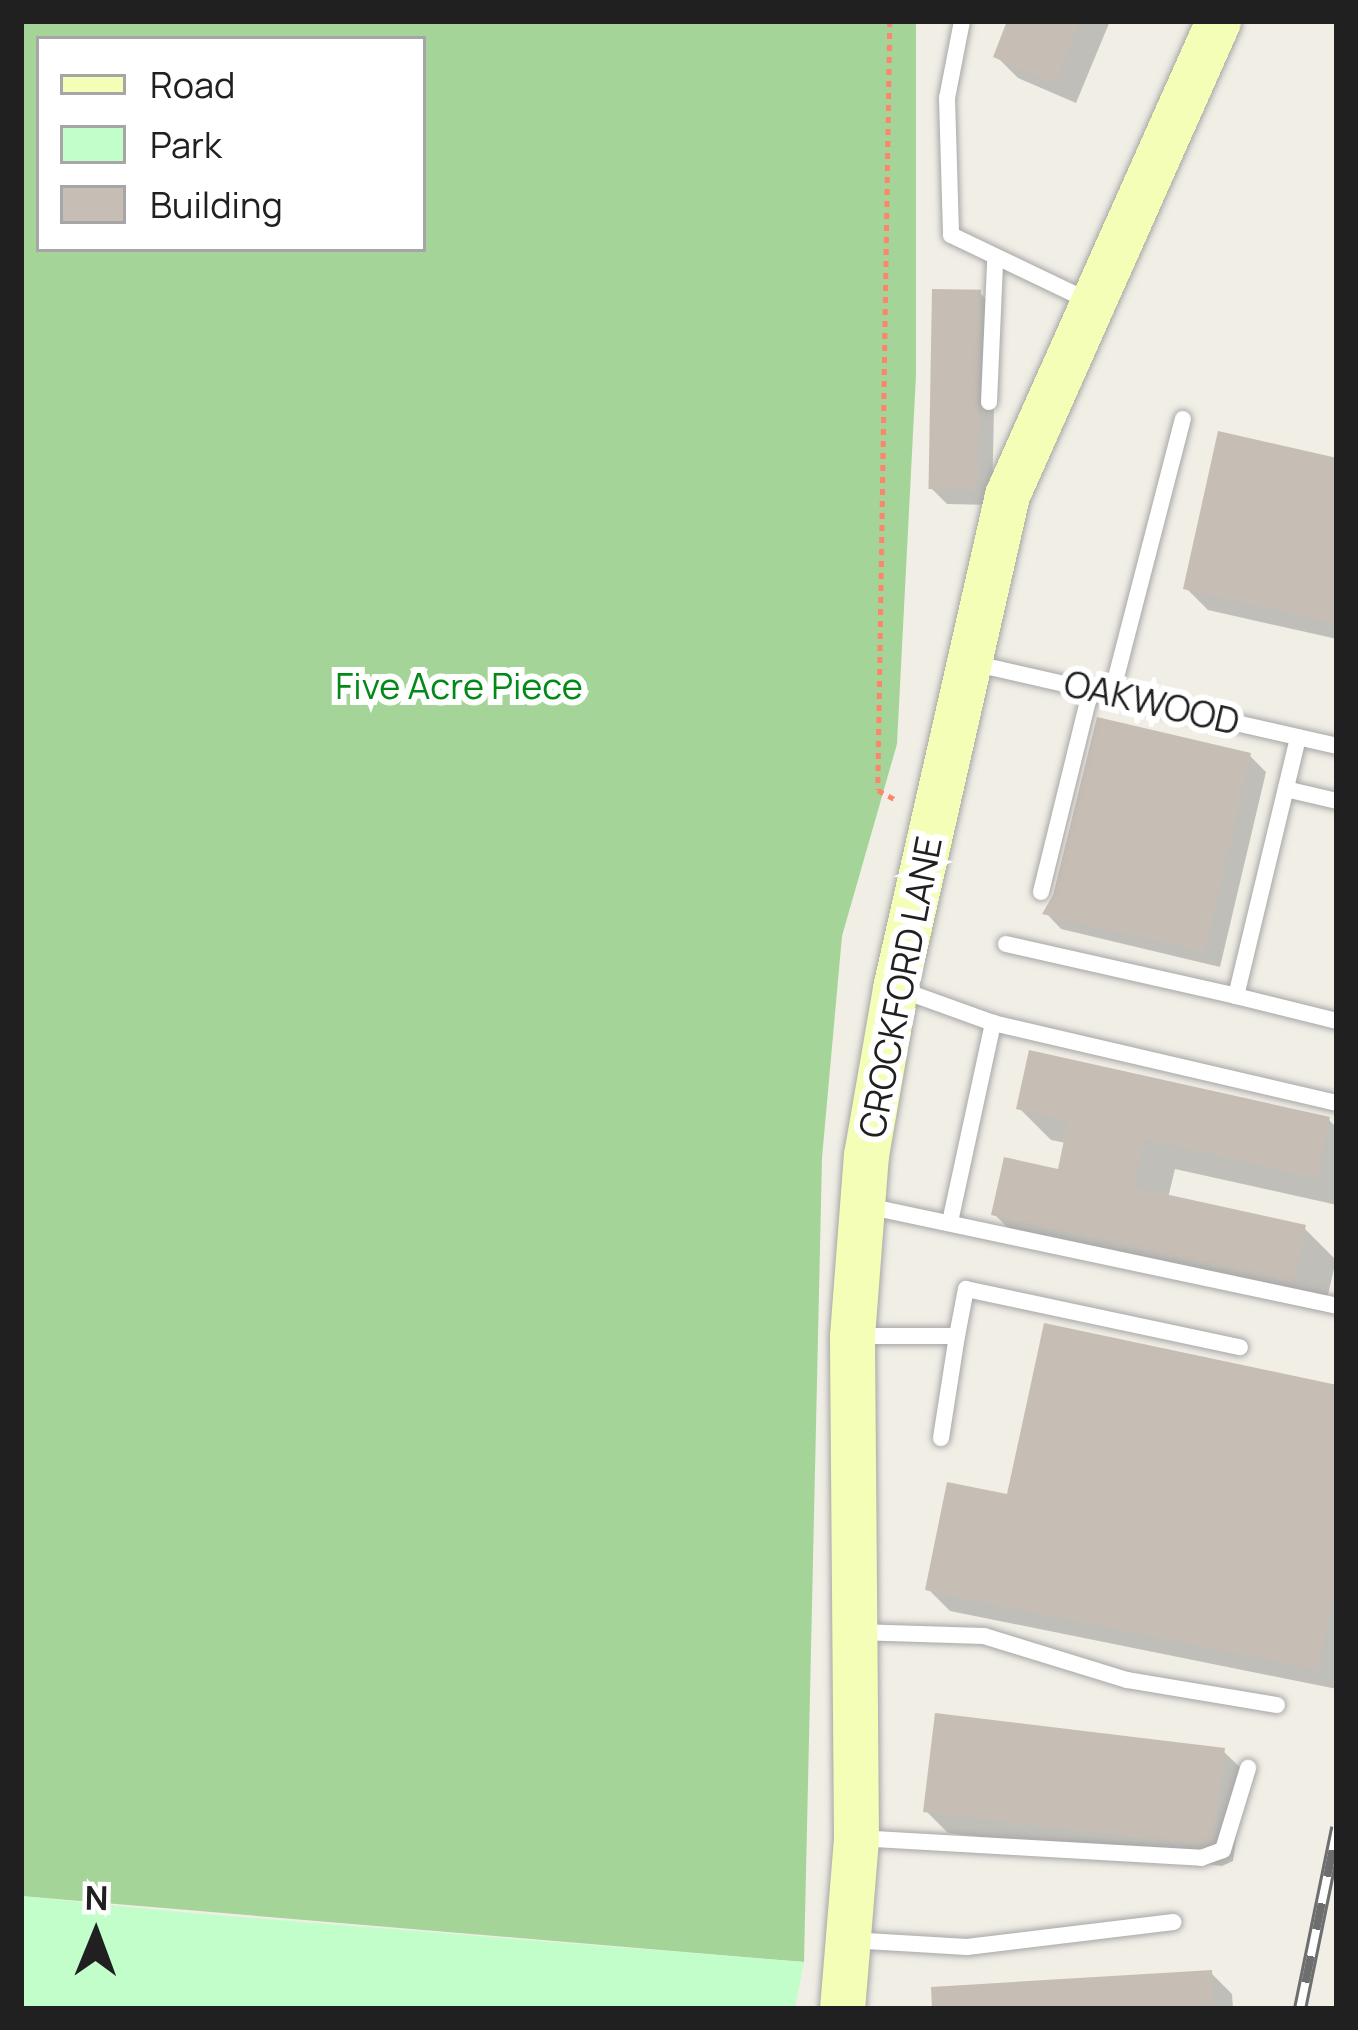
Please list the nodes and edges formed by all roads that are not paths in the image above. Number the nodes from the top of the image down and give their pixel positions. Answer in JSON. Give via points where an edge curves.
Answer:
{"nodes":[{"id":1,"x":962,"y":21,"type":"edge"},
{"id":2,"x":1217,"y":21,"type":"edge"},
{"id":3,"x":995,"y":262,"type":"junction"},
{"id":4,"x":1088,"y":301,"type":"junction"},
{"id":5,"x":989,"y":402,"type":"dead end"},
{"id":6,"x":1183,"y":418,"type":"dead end"},
{"id":7,"x":966,"y":662,"type":"junction"},
{"id":8,"x":1091,"y":688,"type":"junction"},
{"id":9,"x":1112,"y":693,"type":"junction"},
{"id":10,"x":1298,"y":736,"type":"junction"},
{"id":11,"x":1337,"y":746,"type":"edge"},
{"id":12,"x":1286,"y":789,"type":"junction"},
{"id":13,"x":1337,"y":801,"type":"edge"},
{"id":14,"x":1041,"y":892,"type":"dead end"},
{"id":15,"x":1006,"y":944,"type":"dead end"},
{"id":16,"x":895,"y":988,"type":"junction"},
{"id":17,"x":1236,"y":996,"type":"junction"},
{"id":18,"x":1337,"y":1021,"type":"edge"},
{"id":19,"x":993,"y":1023,"type":"junction"},
{"id":20,"x":1337,"y":1103,"type":"edge"},
{"id":21,"x":860,"y":1205,"type":"junction"},
{"id":22,"x":950,"y":1222,"type":"junction"},
{"id":23,"x":1337,"y":1306,"type":"edge"},
{"id":24,"x":853,"y":1336,"type":"junction"},
{"id":25,"x":957,"y":1336,"type":"junction"},
{"id":26,"x":1240,"y":1347,"type":"dead end"},
{"id":27,"x":940,"y":1438,"type":"dead end"},
{"id":28,"x":856,"y":1632,"type":"junction"},
{"id":29,"x":1277,"y":1706,"type":"dead end"},
{"id":30,"x":1248,"y":1768,"type":"dead end"},
{"id":31,"x":856,"y":1838,"type":"junction"},
{"id":32,"x":1173,"y":1922,"type":"dead end"},
{"id":33,"x":849,"y":1940,"type":"junction"},
{"id":34,"x":844,"y":2008,"type":"edge"}],
"edges":[{"from":1,"to":3,"type":"lane","via":[[947,98],[951,235]]},
{"from":2,"to":4,"type":"street","name":"CROCKFORD LANE"},
{"from":3,"to":4,"type":"lane"},
{"from":3,"to":5,"type":"lane"},
{"from":4,"to":7,"type":"street","name":"CROCKFORD LANE","via":[[1007,495]]},
{"from":6,"to":9,"type":"lane"},
{"from":7,"to":8,"type":"lane","name":"OAKWOOD"},
{"from":7,"to":16,"type":"street","name":"CROCKFORD LANE"},
{"from":8,"to":9,"type":"lane","name":"OAKWOOD"},
{"from":8,"to":14,"type":"lane"},
{"from":9,"to":10,"type":"lane","name":"OAKWOOD"},
{"from":10,"to":11,"type":"lane","name":"OAKWOOD"},
{"from":10,"to":12,"type":"lane"},
{"from":12,"to":13,"type":"lane"},
{"from":12,"to":17,"type":"lane"},
{"from":15,"to":17,"type":"lane"},
{"from":16,"to":19,"type":"lane"},
{"from":16,"to":21,"type":"street","name":"CROCKFORD LANE"},
{"from":17,"to":18,"type":"lane"},
{"from":19,"to":20,"type":"lane"},
{"from":19,"to":22,"type":"lane"},
{"from":21,"to":22,"type":"lane"},
{"from":21,"to":24,"type":"street","name":"CROCKFORD LANE"},
{"from":22,"to":23,"type":"lane"},
{"from":24,"to":25,"type":"lane"},
{"from":24,"to":28,"type":"street","name":"CROCKFORD LANE"},
{"from":25,"to":26,"type":"lane","via":[[966,1289]]},
{"from":25,"to":27,"type":"lane"},
{"from":28,"to":29,"type":"lane","via":[[984,1636],[1127,1680]]},
{"from":28,"to":31,"type":"street","name":"CROCKFORD LANE"},
{"from":30,"to":31,"type":"lane","via":[[1223,1850],[1201,1858]]},
{"from":31,"to":33,"type":"street","name":"CROCKFORD LANE"},
{"from":32,"to":33,"type":"lane","via":[[967,1947]]},
{"from":33,"to":34,"type":"street","name":"CROCKFORD LANE"}]}
